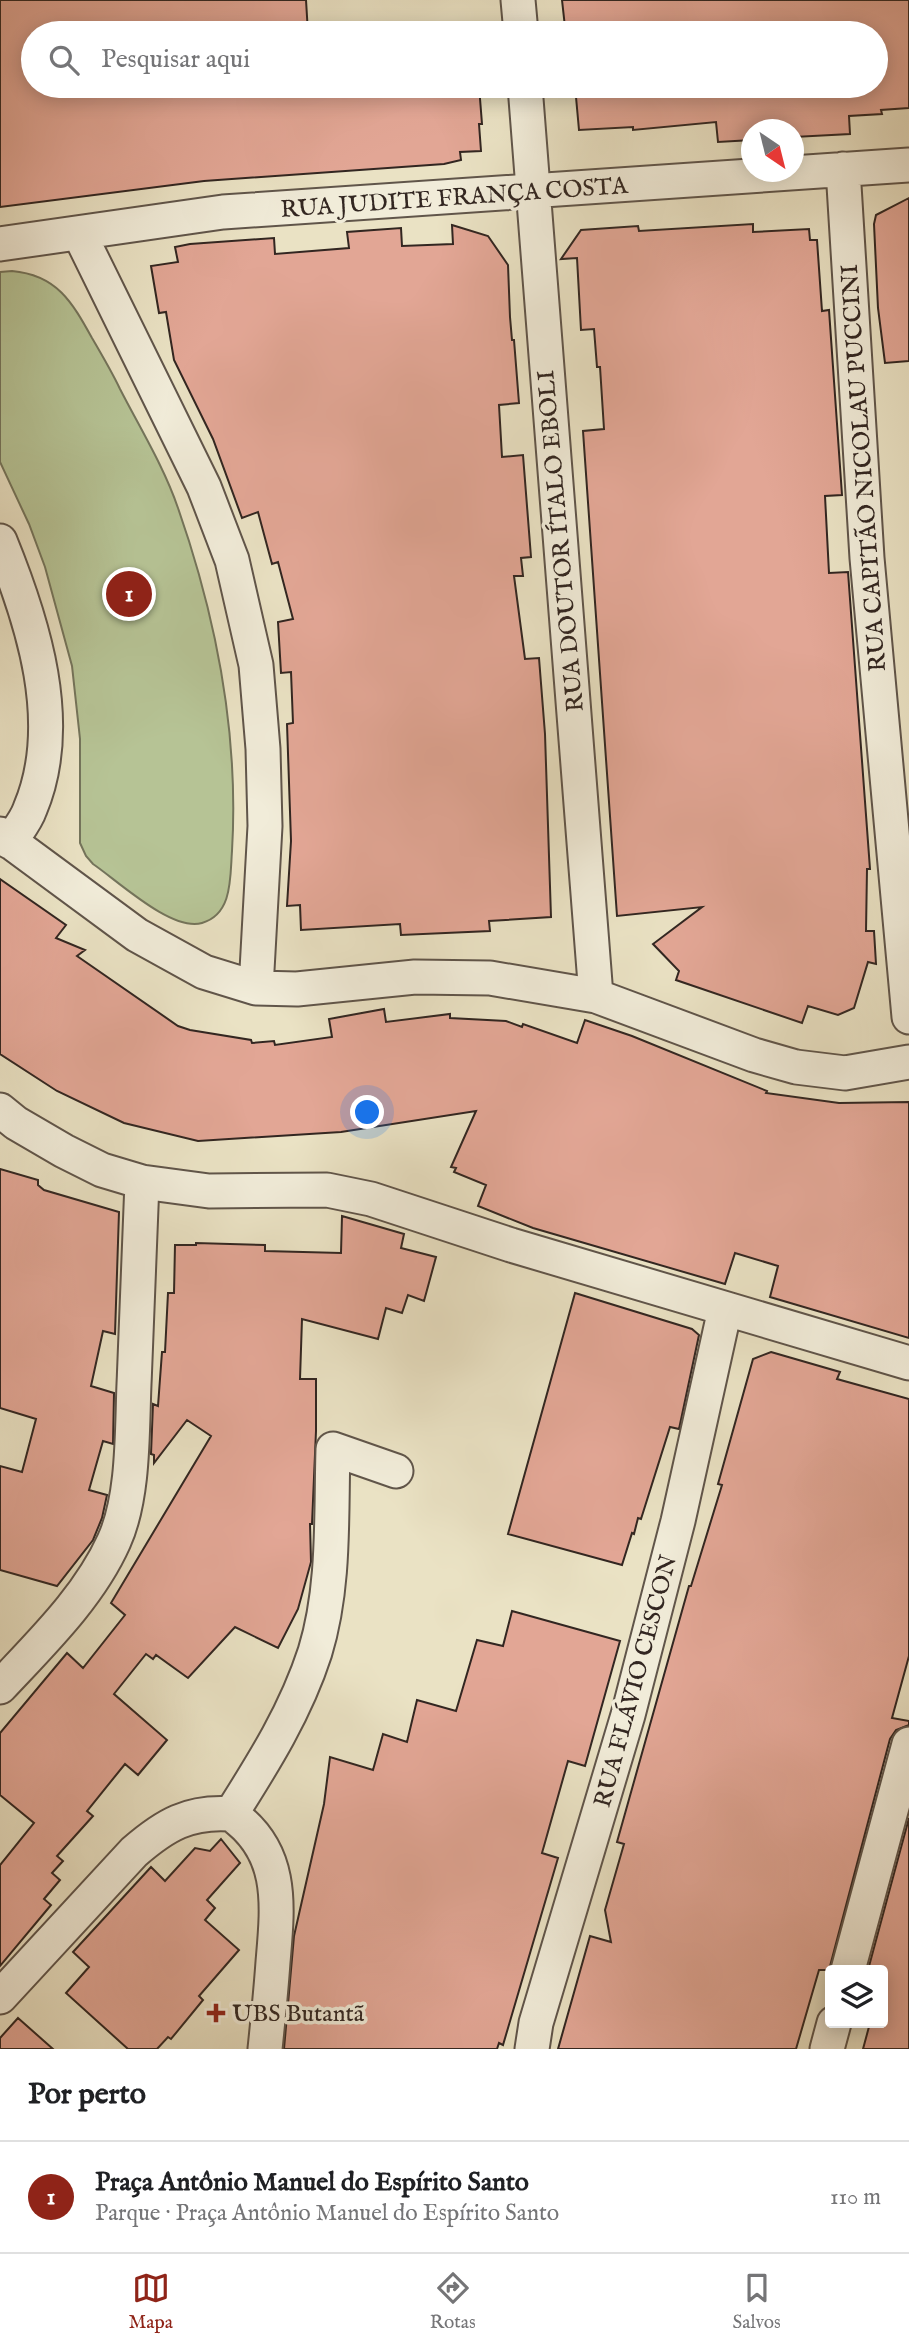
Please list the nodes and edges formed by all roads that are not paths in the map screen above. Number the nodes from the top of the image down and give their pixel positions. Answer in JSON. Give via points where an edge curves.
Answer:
{"nodes":[{"id":1,"x":518,"y":0,"type":"edge"},
{"id":2,"x":520,"y":21,"type":"edge"},
{"id":3,"x":526,"y":98,"type":"edge"},
{"id":4,"x":909,"y":165,"type":"edge"},
{"id":5,"x":843,"y":169,"type":"junction"},
{"id":6,"x":533,"y":192,"type":"junction"},
{"id":7,"x":79,"y":233,"type":"junction"},
{"id":8,"x":0,"y":244,"type":"edge"},
{"id":9,"x":0,"y":541,"type":"edge"},
{"id":10,"x":5,"y":838,"type":"edge"},
{"id":11,"x":256,"y":988,"type":"junction"},
{"id":12,"x":596,"y":996,"type":"junction"},
{"id":13,"x":909,"y":1017,"type":"edge"},
{"id":14,"x":909,"y":1062,"type":"edge"},
{"id":15,"x":0,"y":1110,"type":"edge"},
{"id":16,"x":142,"y":1182,"type":"junction"},
{"id":17,"x":725,"y":1309,"type":"junction"},
{"id":18,"x":909,"y":1363,"type":"edge"},
{"id":19,"x":396,"y":1471,"type":"dead end"},
{"id":20,"x":0,"y":1687,"type":"edge"},
{"id":21,"x":909,"y":1744,"type":"edge"},
{"id":22,"x":231,"y":1814,"type":"junction"},
{"id":23,"x":849,"y":1965,"type":"edge"},
{"id":24,"x":0,"y":1997,"type":"edge"},
{"id":25,"x":833,"y":2028,"type":"edge"},
{"id":26,"x":265,"y":2049,"type":"edge"},
{"id":27,"x":531,"y":2049,"type":"edge"},
{"id":28,"x":827,"y":2049,"type":"edge"}],
"edges":[{"from":1,"to":2,"type":"street"},
{"from":3,"to":6,"type":"street","name":"RUA DOUTOR ÍTALO EBOLI"},
{"from":4,"to":5,"type":"street","name":"RUA JUDITE FRANÇA COSTA"},
{"from":5,"to":6,"type":"street","name":"RUA JUDITE FRANÇA COSTA"},
{"from":5,"to":13,"type":"street","name":"RUA CAPITÃO NICOLAU PUCCINI","via":[[867,558]]},
{"from":6,"to":7,"type":"street","name":"RUA JUDITE FRANÇA COSTA","via":[[223,212]]},
{"from":6,"to":12,"type":"street","name":"RUA DOUTOR ÍTALO EBOLI"},
{"from":7,"to":8,"type":"street","name":"RUA JUDITE FRANÇA COSTA"},
{"from":7,"to":11,"type":"street","via":[[204,487],[235,573],[256,665],[263,749],[265,826]]},
{"from":9,"to":10,"type":"street","via":[[35,644],[44,693],[45,740],[30,811]]},
{"from":10,"to":11,"type":"street","via":[[137,935],[204,972]]},
{"from":11,"to":12,"type":"street","via":[[297,989],[415,977],[490,978]]},
{"from":12,"to":14,"type":"street","via":[[796,1067],[845,1073]]},
{"from":15,"to":16,"type":"street","via":[[64,1151],[102,1170]]},
{"from":16,"to":17,"type":"street","via":[[209,1191],[327,1190],[371,1199]]},
{"from":16,"to":20,"type":"street","via":[[132,1422],[122,1517],[101,1566],[66,1615]]},
{"from":17,"to":18,"type":"street"},
{"from":17,"to":27,"type":"street","name":"RUA FLÁVIO CESCON","via":[[678,1521],[634,1689]]},
{"from":19,"to":22,"type":"street","via":[[333,1449],[329,1571],[315,1652],[274,1745]]},
{"from":21,"to":23,"type":"street"},
{"from":22,"to":24,"type":"street","via":[[208,1812],[156,1833]]},
{"from":22,"to":26,"type":"street","via":[[258,1838],[274,1875],[278,1906]]},
{"from":25,"to":28,"type":"street"}]}
